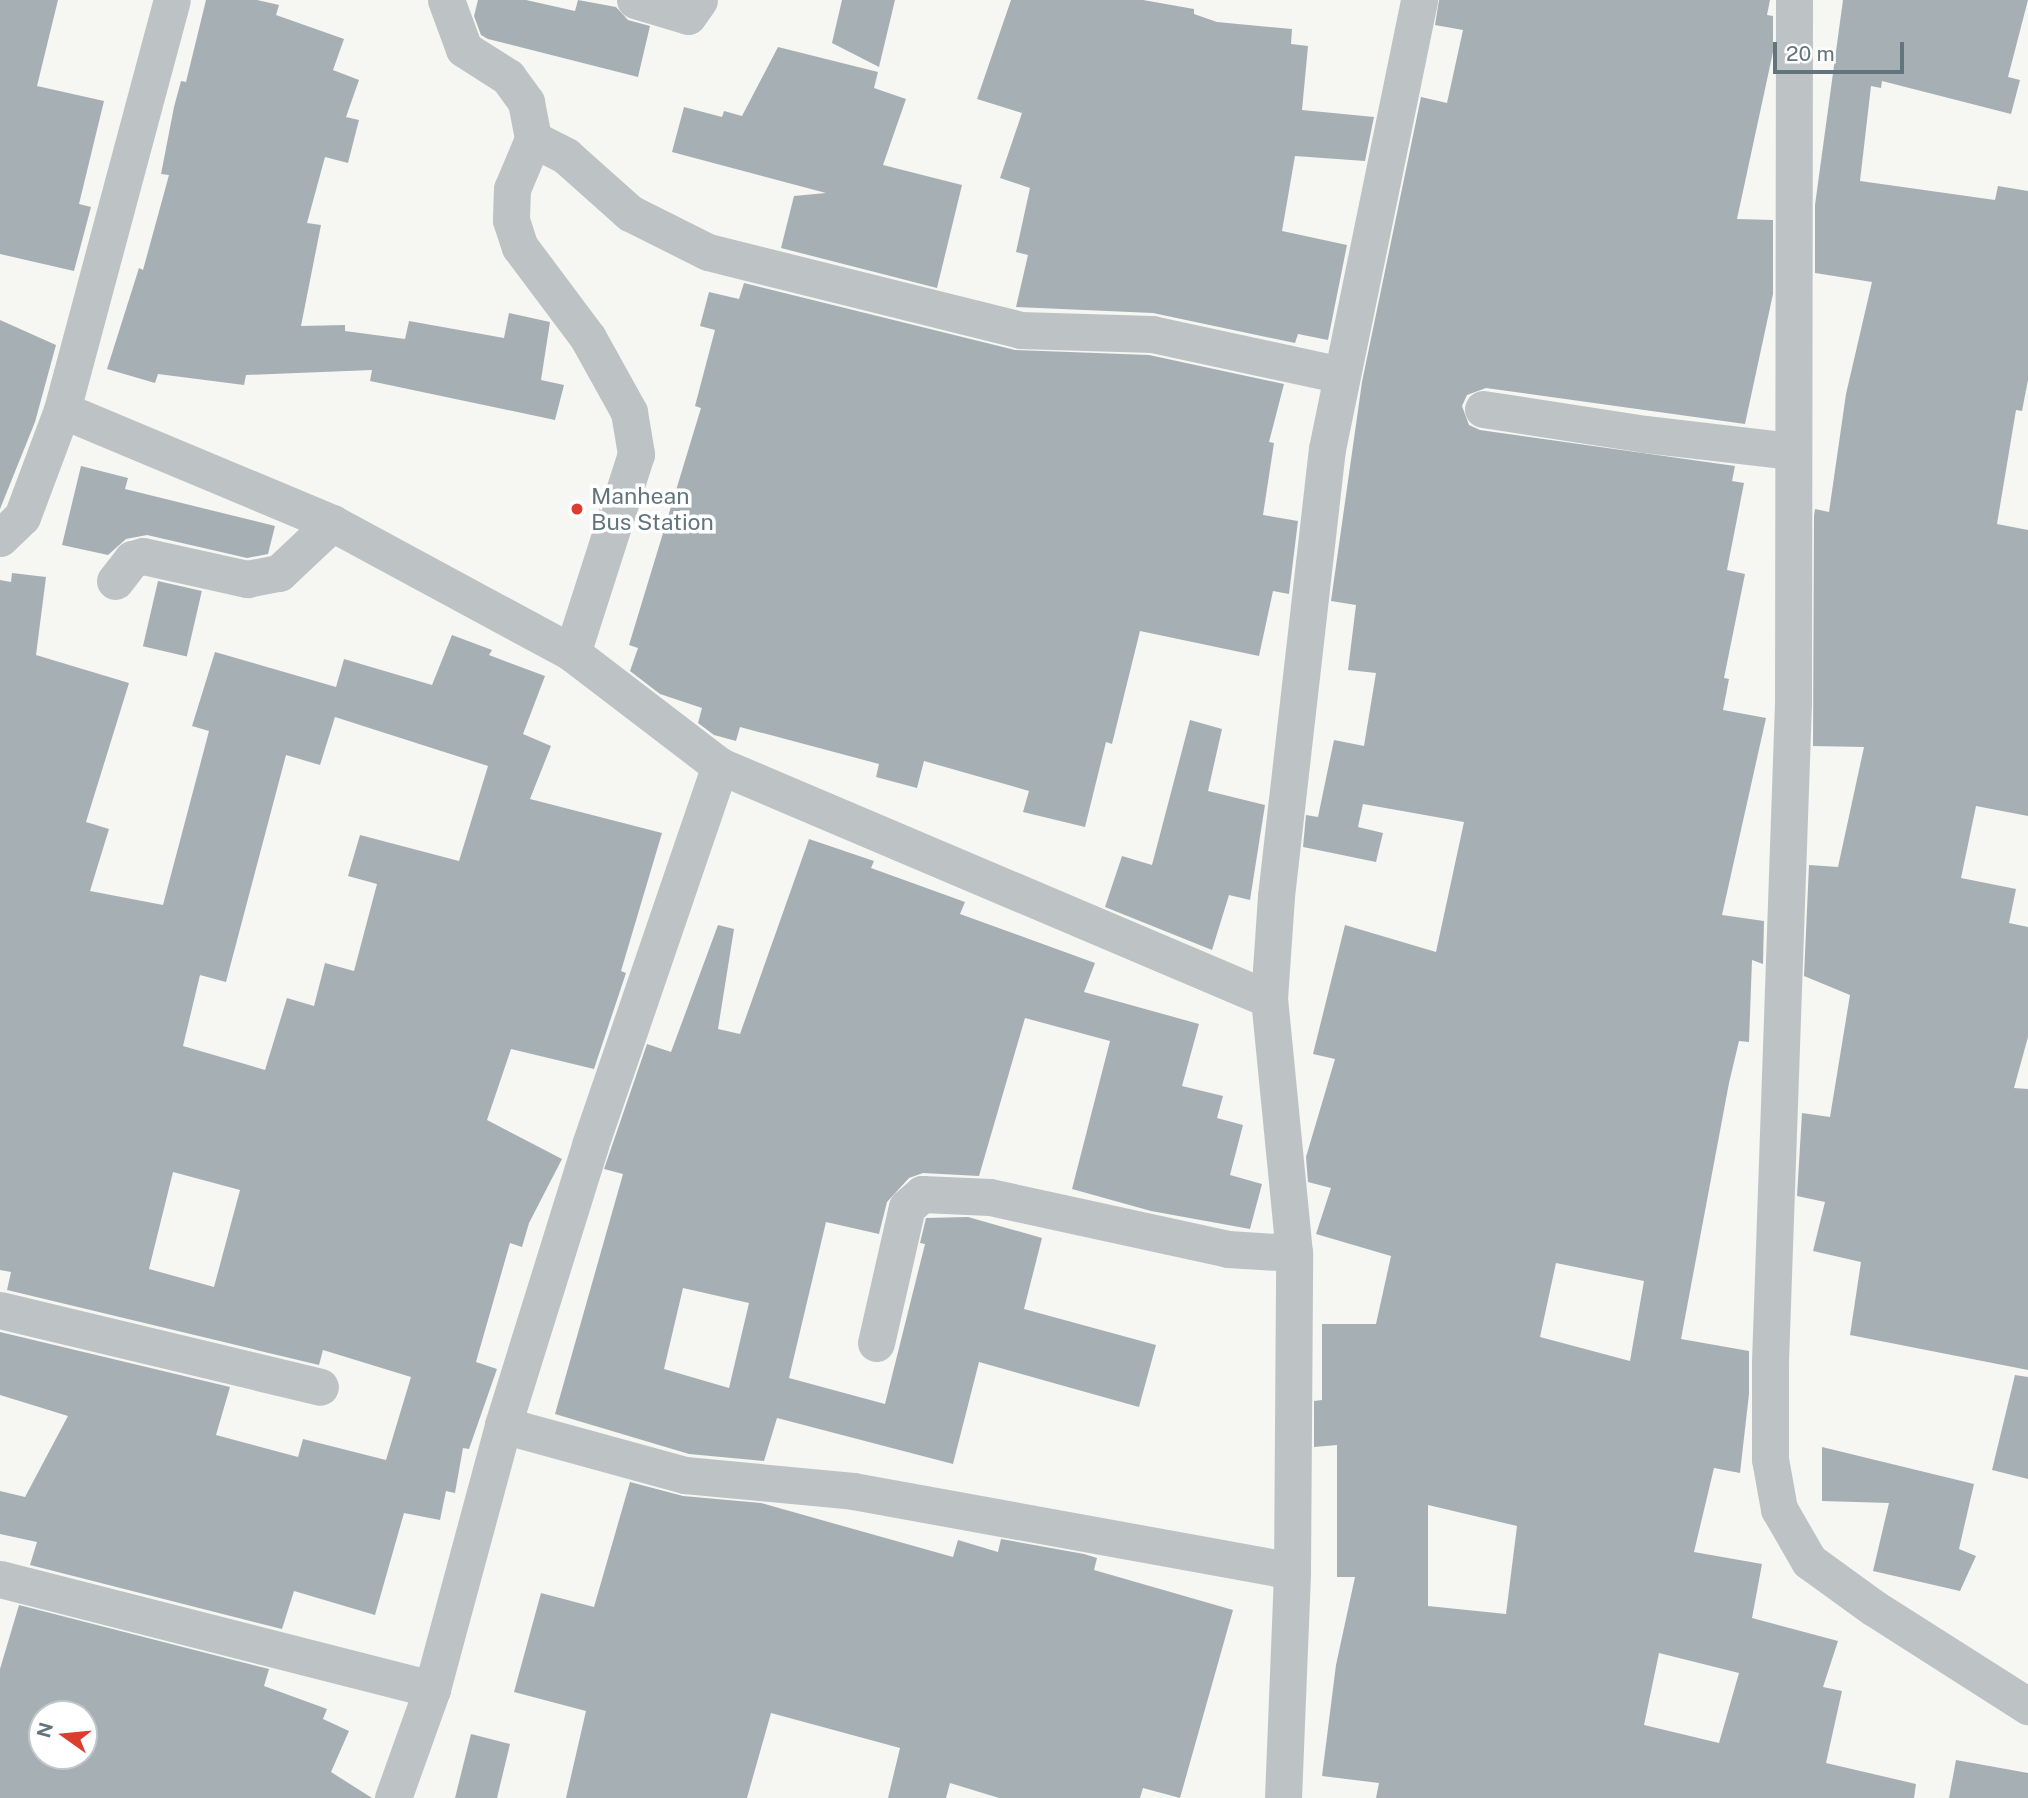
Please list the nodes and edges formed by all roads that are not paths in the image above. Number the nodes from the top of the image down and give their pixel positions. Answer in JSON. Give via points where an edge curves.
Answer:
{"nodes":[{"id":1,"x":172,"y":0,"type":"edge"},
{"id":2,"x":446,"y":0,"type":"edge"},
{"id":3,"x":635,"y":0,"type":"edge"},
{"id":4,"x":699,"y":0,"type":"edge"},
{"id":5,"x":1419,"y":0,"type":"edge"},
{"id":6,"x":1794,"y":0,"type":"edge"},
{"id":7,"x":533,"y":139,"type":"junction"},
{"id":8,"x":1342,"y":375,"type":"junction"},
{"id":9,"x":1483,"y":409,"type":"dead end"},
{"id":10,"x":62,"y":410,"type":"junction"},
{"id":11,"x":1792,"y":451,"type":"junction"},
{"id":12,"x":332,"y":523,"type":"junction"},
{"id":13,"x":0,"y":538,"type":"edge"},
{"id":14,"x":115,"y":581,"type":"dead end"},
{"id":15,"x":572,"y":653,"type":"junction"},
{"id":16,"x":720,"y":766,"type":"junction"},
{"id":17,"x":1269,"y":999,"type":"junction"},
{"id":18,"x":1294,"y":1253,"type":"junction"},
{"id":19,"x":0,"y":1310,"type":"edge"},
{"id":20,"x":876,"y":1343,"type":"dead end"},
{"id":21,"x":320,"y":1387,"type":"dead end"},
{"id":22,"x":503,"y":1424,"type":"junction"},
{"id":23,"x":1292,"y":1571,"type":"junction"},
{"id":24,"x":0,"y":1579,"type":"edge"},
{"id":25,"x":432,"y":1689,"type":"junction"},
{"id":26,"x":2028,"y":1706,"type":"edge"},
{"id":27,"x":393,"y":1798,"type":"edge"},
{"id":28,"x":1283,"y":1798,"type":"edge"}],
"edges":[{"from":1,"to":10,"type":"street"},
{"from":2,"to":7,"type":"street","via":[[464,49],[509,77],[526,102]]},
{"from":3,"to":4,"type":"street","via":[[688,16]]},
{"from":5,"to":8,"type":"street"},
{"from":6,"to":11,"type":"street"},
{"from":7,"to":8,"type":"street","via":[[566,156],[630,213],[708,252],[1020,330],[1152,334]]},
{"from":7,"to":15,"type":"street","via":[[512,189],[511,220],[520,247],[589,338],[629,412],[636,454]]},
{"from":8,"to":17,"type":"street","via":[[1327,449],[1276,896]]},
{"from":9,"to":11,"type":"street","via":[[1645,435]]},
{"from":10,"to":12,"type":"street"},
{"from":10,"to":13,"type":"street","via":[[22,517]]},
{"from":11,"to":26,"type":"street","via":[[1793,703],[1770,1363],[1770,1459],[1779,1509],[1809,1561]]},
{"from":12,"to":14,"type":"street","via":[[279,573],[247,579],[143,556],[132,559]]},
{"from":12,"to":15,"type":"street"},
{"from":15,"to":16,"type":"street"},
{"from":16,"to":17,"type":"street"},
{"from":16,"to":22,"type":"street","via":[[590,1145]]},
{"from":17,"to":18,"type":"street"},
{"from":18,"to":20,"type":"street","via":[[1228,1249],[990,1197],[922,1194],[907,1207]]},
{"from":18,"to":23,"type":"street"},
{"from":19,"to":21,"type":"street"},
{"from":22,"to":23,"type":"street","via":[[685,1475],[853,1491]]},
{"from":22,"to":25,"type":"street"},
{"from":23,"to":28,"type":"street"},
{"from":24,"to":25,"type":"street"},
{"from":25,"to":27,"type":"street"}]}
